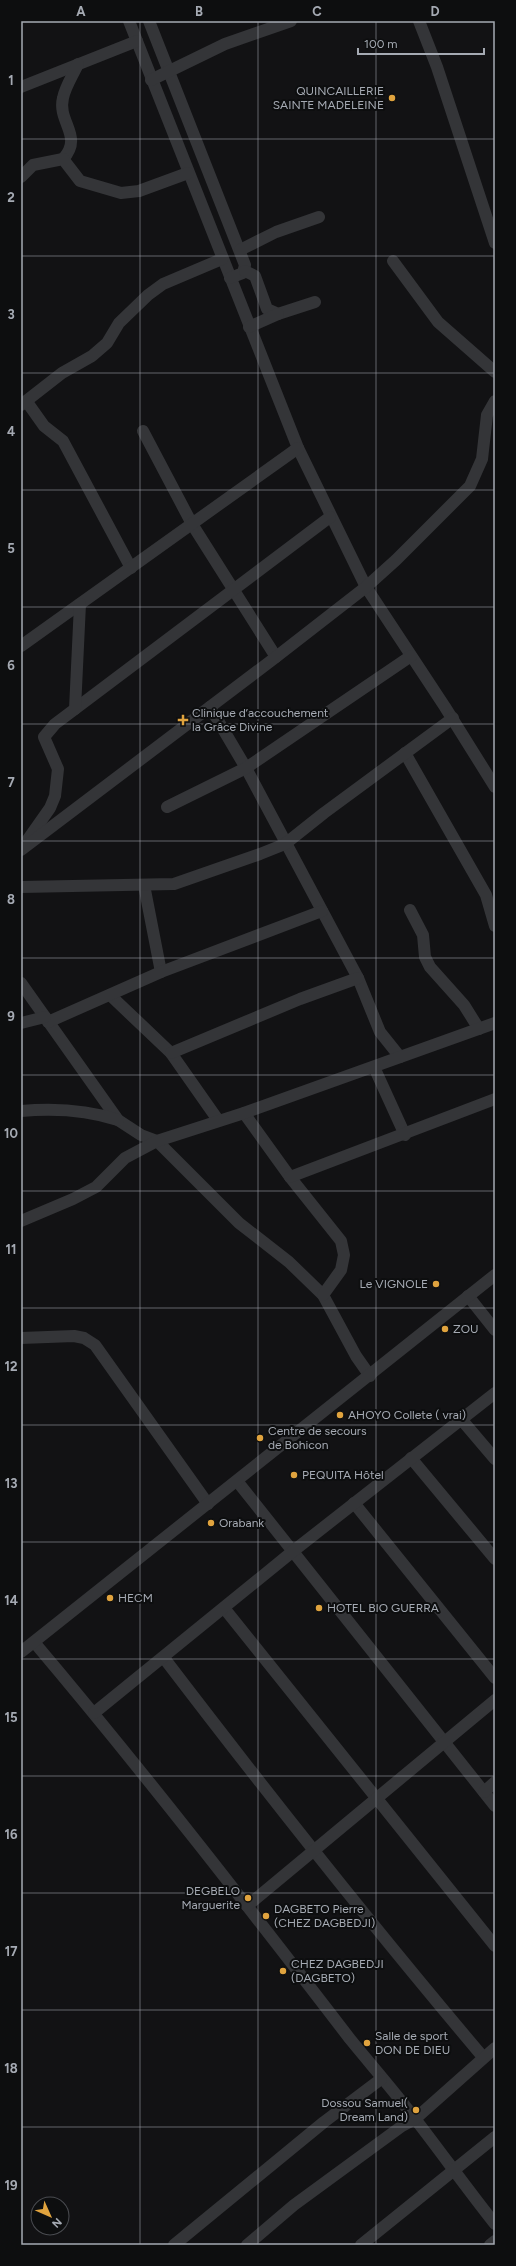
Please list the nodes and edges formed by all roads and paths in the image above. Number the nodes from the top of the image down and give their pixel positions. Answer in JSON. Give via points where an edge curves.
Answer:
{"nodes":[{"id":1,"x":129,"y":21,"type":"edge"},
{"id":2,"x":149,"y":21,"type":"edge"},
{"id":3,"x":291,"y":21,"type":"edge"},
{"id":4,"x":419,"y":21,"type":"edge"},
{"id":5,"x":136,"y":41,"type":"junction"},
{"id":6,"x":78,"y":64,"type":"junction"},
{"id":7,"x":169,"y":71,"type":"junction"},
{"id":8,"x":151,"y":80,"type":"junction"},
{"id":9,"x":21,"y":86,"type":"edge"},
{"id":10,"x":63,"y":159,"type":"junction"},
{"id":11,"x":188,"y":173,"type":"junction"},
{"id":12,"x":21,"y":177,"type":"edge"},
{"id":13,"x":319,"y":217,"type":"dead end"},
{"id":14,"x":495,"y":243,"type":"edge"},
{"id":15,"x":240,"y":250,"type":"junction"},
{"id":16,"x":222,"y":259,"type":"junction"},
{"id":17,"x":393,"y":261,"type":"dead end"},
{"id":18,"x":245,"y":271,"type":"junction"},
{"id":19,"x":230,"y":278,"type":"junction"},
{"id":20,"x":315,"y":302,"type":"dead end"},
{"id":21,"x":278,"y":314,"type":"junction"},
{"id":22,"x":249,"y":327,"type":"junction"},
{"id":23,"x":495,"y":372,"type":"edge"},
{"id":24,"x":495,"y":401,"type":"edge"},
{"id":25,"x":24,"y":403,"type":"edge"},
{"id":26,"x":143,"y":431,"type":"dead end"},
{"id":27,"x":298,"y":448,"type":"junction"},
{"id":28,"x":330,"y":517,"type":"junction"},
{"id":29,"x":192,"y":524,"type":"junction"},
{"id":30,"x":131,"y":568,"type":"junction"},
{"id":31,"x":366,"y":587,"type":"junction"},
{"id":32,"x":232,"y":590,"type":"junction"},
{"id":33,"x":80,"y":604,"type":"junction"},
{"id":34,"x":21,"y":646,"type":"edge"},
{"id":35,"x":411,"y":656,"type":"junction"},
{"id":36,"x":276,"y":657,"type":"junction"},
{"id":37,"x":210,"y":707,"type":"junction"},
{"id":38,"x":75,"y":708,"type":"junction"},
{"id":39,"x":452,"y":718,"type":"junction"},
{"id":40,"x":405,"y":753,"type":"junction"},
{"id":41,"x":246,"y":768,"type":"junction"},
{"id":42,"x":495,"y":787,"type":"edge"},
{"id":43,"x":167,"y":807,"type":"dead end"},
{"id":44,"x":285,"y":844,"type":"junction"},
{"id":45,"x":21,"y":850,"type":"edge"},
{"id":46,"x":144,"y":885,"type":"junction"},
{"id":47,"x":21,"y":887,"type":"edge"},
{"id":48,"x":410,"y":910,"type":"dead end"},
{"id":49,"x":322,"y":911,"type":"junction"},
{"id":50,"x":495,"y":926,"type":"edge"},
{"id":51,"x":161,"y":972,"type":"junction"},
{"id":52,"x":358,"y":978,"type":"junction"},
{"id":53,"x":21,"y":983,"type":"edge"},
{"id":54,"x":110,"y":995,"type":"junction"},
{"id":55,"x":46,"y":1019,"type":"junction"},
{"id":56,"x":21,"y":1023,"type":"edge"},
{"id":57,"x":495,"y":1023,"type":"edge"},
{"id":58,"x":479,"y":1029,"type":"junction"},
{"id":59,"x":171,"y":1053,"type":"junction"},
{"id":60,"x":400,"y":1057,"type":"junction"},
{"id":61,"x":374,"y":1067,"type":"junction"},
{"id":62,"x":495,"y":1099,"type":"edge"},
{"id":63,"x":21,"y":1111,"type":"edge"},
{"id":64,"x":244,"y":1112,"type":"junction"},
{"id":65,"x":118,"y":1120,"type":"junction"},
{"id":66,"x":218,"y":1120,"type":"junction"},
{"id":67,"x":405,"y":1135,"type":"junction"},
{"id":68,"x":157,"y":1141,"type":"junction"},
{"id":69,"x":290,"y":1177,"type":"junction"},
{"id":70,"x":21,"y":1221,"type":"edge"},
{"id":71,"x":495,"y":1275,"type":"edge"},
{"id":72,"x":323,"y":1295,"type":"junction"},
{"id":73,"x":468,"y":1296,"type":"junction"},
{"id":74,"x":495,"y":1330,"type":"edge"},
{"id":75,"x":21,"y":1338,"type":"edge"},
{"id":76,"x":370,"y":1376,"type":"junction"},
{"id":77,"x":495,"y":1393,"type":"edge"},
{"id":78,"x":461,"y":1418,"type":"junction"},
{"id":79,"x":411,"y":1458,"type":"junction"},
{"id":80,"x":495,"y":1459,"type":"edge"},
{"id":81,"x":237,"y":1481,"type":"junction"},
{"id":82,"x":354,"y":1503,"type":"junction"},
{"id":83,"x":208,"y":1504,"type":"junction"},
{"id":84,"x":292,"y":1552,"type":"junction"},
{"id":85,"x":495,"y":1559,"type":"edge"},
{"id":86,"x":224,"y":1608,"type":"junction"},
{"id":87,"x":34,"y":1642,"type":"junction"},
{"id":88,"x":21,"y":1652,"type":"edge"},
{"id":89,"x":164,"y":1658,"type":"junction"},
{"id":90,"x":495,"y":1678,"type":"edge"},
{"id":91,"x":495,"y":1700,"type":"edge"},
{"id":92,"x":94,"y":1713,"type":"junction"},
{"id":93,"x":445,"y":1744,"type":"junction"},
{"id":94,"x":495,"y":1782,"type":"edge"},
{"id":95,"x":484,"y":1792,"type":"junction"},
{"id":96,"x":377,"y":1800,"type":"junction"},
{"id":97,"x":495,"y":1806,"type":"edge"},
{"id":98,"x":314,"y":1848,"type":"junction"},
{"id":99,"x":247,"y":1906,"type":"junction"},
{"id":100,"x":495,"y":1946,"type":"edge"},
{"id":101,"x":495,"y":2048,"type":"edge"},
{"id":102,"x":483,"y":2057,"type":"junction"},
{"id":103,"x":381,"y":2079,"type":"junction"},
{"id":104,"x":415,"y":2119,"type":"junction"},
{"id":105,"x":495,"y":2137,"type":"edge"},
{"id":106,"x":452,"y":2170,"type":"junction"},
{"id":107,"x":495,"y":2224,"type":"edge"},
{"id":108,"x":495,"y":2241,"type":"edge"},
{"id":109,"x":174,"y":2245,"type":"edge"},
{"id":110,"x":247,"y":2245,"type":"edge"},
{"id":111,"x":361,"y":2245,"type":"edge"},
{"id":112,"x":490,"y":2245,"type":"edge"}],
"edges":[{"from":1,"to":5,"type":"street"},
{"from":2,"to":7,"type":"street"},
{"from":3,"to":7,"type":"street","via":[[225,44]]},
{"from":4,"to":14,"type":"street","via":[[437,66]]},
{"from":5,"to":6,"type":"street"},
{"from":5,"to":8,"type":"street"},
{"from":6,"to":9,"type":"street"},
{"from":6,"to":10,"type":"street","via":[[62,99],[63,113],[71,134],[71,150]]},
{"from":7,"to":8,"type":"street"},
{"from":7,"to":15,"type":"street"},
{"from":8,"to":11,"type":"street"},
{"from":10,"to":11,"type":"street","via":[[80,181],[121,193],[151,187]]},
{"from":10,"to":12,"type":"street","via":[[33,165]]},
{"from":11,"to":16,"type":"street"},
{"from":13,"to":15,"type":"street","via":[[276,232]]},
{"from":15,"to":18,"type":"street"},
{"from":16,"to":19,"type":"street"},
{"from":16,"to":25,"type":"street","via":[[163,284],[119,323],[107,343],[92,356],[62,373]]},
{"from":17,"to":23,"type":"street","via":[[438,322]]},
{"from":18,"to":19,"type":"street"},
{"from":18,"to":21,"type":"street","via":[[254,276],[267,309]]},
{"from":19,"to":22,"type":"street"},
{"from":20,"to":21,"type":"street"},
{"from":21,"to":22,"type":"street"},
{"from":22,"to":27,"type":"street"},
{"from":24,"to":31,"type":"street","via":[[487,415],[482,458],[470,486]]},
{"from":25,"to":30,"type":"street","via":[[44,426],[63,441]]},
{"from":26,"to":29,"type":"street"},
{"from":27,"to":28,"type":"street"},
{"from":27,"to":29,"type":"street"},
{"from":28,"to":31,"type":"street"},
{"from":28,"to":32,"type":"street"},
{"from":29,"to":30,"type":"street"},
{"from":29,"to":32,"type":"street"},
{"from":30,"to":33,"type":"street"},
{"from":31,"to":35,"type":"street"},
{"from":31,"to":36,"type":"street"},
{"from":32,"to":36,"type":"street"},
{"from":32,"to":38,"type":"street"},
{"from":33,"to":34,"type":"street"},
{"from":33,"to":38,"type":"street"},
{"from":35,"to":39,"type":"street"},
{"from":35,"to":41,"type":"street"},
{"from":36,"to":37,"type":"street"},
{"from":37,"to":41,"type":"street"},
{"from":37,"to":45,"type":"street"},
{"from":38,"to":45,"type":"street","via":[[44,737],[58,769],[55,796],[50,808]]},
{"from":39,"to":40,"type":"street"},
{"from":39,"to":42,"type":"street"},
{"from":40,"to":44,"type":"street"},
{"from":40,"to":50,"type":"street","via":[[486,895]]},
{"from":41,"to":43,"type":"street"},
{"from":41,"to":44,"type":"street"},
{"from":44,"to":46,"type":"street","via":[[186,881]]},
{"from":44,"to":49,"type":"street"},
{"from":46,"to":47,"type":"street"},
{"from":46,"to":51,"type":"street"},
{"from":48,"to":58,"type":"street","via":[[423,935],[425,957],[430,967],[464,1005]]},
{"from":49,"to":51,"type":"street"},
{"from":49,"to":52,"type":"street"},
{"from":51,"to":54,"type":"street"},
{"from":52,"to":59,"type":"street","via":[[300,999]]},
{"from":52,"to":60,"type":"street","via":[[380,1032]]},
{"from":53,"to":55,"type":"street"},
{"from":54,"to":55,"type":"street"},
{"from":54,"to":59,"type":"street"},
{"from":55,"to":56,"type":"street"},
{"from":55,"to":65,"type":"street"},
{"from":57,"to":58,"type":"street"},
{"from":58,"to":60,"type":"street"},
{"from":59,"to":66,"type":"street"},
{"from":60,"to":61,"type":"street"},
{"from":61,"to":64,"type":"street"},
{"from":61,"to":67,"type":"street"},
{"from":62,"to":67,"type":"street"},
{"from":63,"to":65,"type":"street","via":[[48,1109],[85,1112]]},
{"from":64,"to":66,"type":"street"},
{"from":64,"to":69,"type":"street"},
{"from":65,"to":68,"type":"street","via":[[141,1135]]},
{"from":66,"to":68,"type":"street"},
{"from":67,"to":69,"type":"street"},
{"from":68,"to":70,"type":"street","via":[[125,1158],[96,1187]]},
{"from":68,"to":72,"type":"street","via":[[239,1223],[289,1262]]},
{"from":69,"to":72,"type":"street","via":[[344,1249],[341,1270]]},
{"from":71,"to":73,"type":"street"},
{"from":72,"to":76,"type":"street","via":[[356,1356]]},
{"from":73,"to":74,"type":"street"},
{"from":73,"to":76,"type":"street"},
{"from":75,"to":83,"type":"street","via":[[74,1336],[84,1338],[95,1345]]},
{"from":76,"to":81,"type":"street"},
{"from":77,"to":78,"type":"street"},
{"from":78,"to":79,"type":"street"},
{"from":78,"to":80,"type":"street"},
{"from":79,"to":82,"type":"street"},
{"from":79,"to":85,"type":"street"},
{"from":81,"to":83,"type":"street"},
{"from":81,"to":84,"type":"street"},
{"from":82,"to":84,"type":"street"},
{"from":82,"to":90,"type":"street"},
{"from":83,"to":87,"type":"street"},
{"from":84,"to":86,"type":"street"},
{"from":84,"to":93,"type":"street"},
{"from":86,"to":89,"type":"street"},
{"from":86,"to":96,"type":"street"},
{"from":87,"to":88,"type":"street"},
{"from":87,"to":92,"type":"street"},
{"from":89,"to":92,"type":"street"},
{"from":89,"to":98,"type":"street","via":[[236,1753]]},
{"from":91,"to":93,"type":"street"},
{"from":92,"to":99,"type":"street"},
{"from":93,"to":95,"type":"street"},
{"from":93,"to":96,"type":"street"},
{"from":94,"to":95,"type":"street"},
{"from":95,"to":97,"type":"street"},
{"from":96,"to":98,"type":"street"},
{"from":96,"to":100,"type":"street"},
{"from":98,"to":99,"type":"street"},
{"from":98,"to":102,"type":"street","via":[[422,1985]]},
{"from":99,"to":103,"type":"street"},
{"from":101,"to":102,"type":"street"},
{"from":102,"to":104,"type":"street"},
{"from":103,"to":104,"type":"street"},
{"from":103,"to":109,"type":"street","via":[[324,2122]]},
{"from":104,"to":106,"type":"street"},
{"from":104,"to":110,"type":"street","via":[[294,2204]]},
{"from":105,"to":106,"type":"street"},
{"from":106,"to":107,"type":"street"},
{"from":106,"to":111,"type":"street"},
{"from":108,"to":112,"type":"street"}]}
